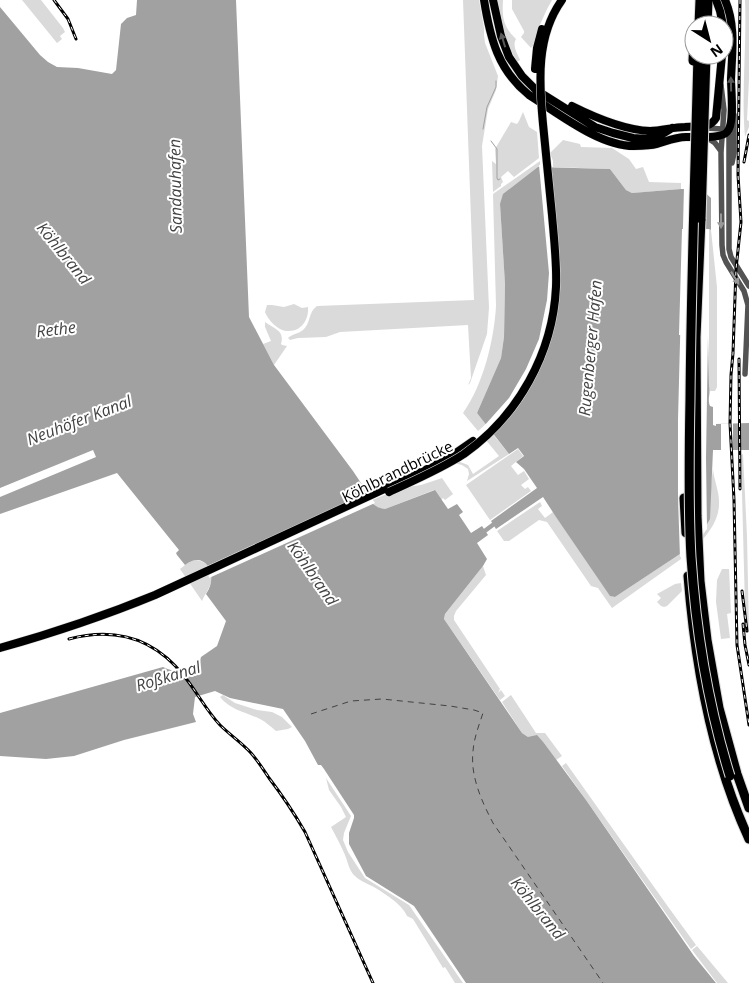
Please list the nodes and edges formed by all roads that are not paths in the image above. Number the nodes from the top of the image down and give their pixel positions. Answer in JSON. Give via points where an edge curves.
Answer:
{"nodes":[{"id":1,"x":484,"y":0,"type":"edge"},
{"id":2,"x":493,"y":0,"type":"edge"},
{"id":3,"x":556,"y":0,"type":"edge"},
{"id":4,"x":562,"y":0,"type":"edge"},
{"id":5,"x":695,"y":0,"type":"edge"},
{"id":6,"x":700,"y":0,"type":"edge"},
{"id":7,"x":708,"y":0,"type":"edge"},
{"id":8,"x":716,"y":0,"type":"edge"},
{"id":9,"x":725,"y":0,"type":"edge"},
{"id":10,"x":694,"y":15,"type":"edge"},
{"id":11,"x":699,"y":15,"type":"edge"},
{"id":12,"x":708,"y":15,"type":"edge"},
{"id":13,"x":721,"y":15,"type":"edge"},
{"id":14,"x":693,"y":65,"type":"edge"},
{"id":15,"x":698,"y":65,"type":"edge"},
{"id":16,"x":706,"y":65,"type":"edge"},
{"id":17,"x":721,"y":65,"type":"edge"},
{"id":18,"x":720,"y":83,"type":"junction"},
{"id":19,"x":554,"y":100,"type":"junction"},
{"id":20,"x":732,"y":102,"type":"junction"},
{"id":21,"x":703,"y":127,"type":"junction"},
{"id":22,"x":669,"y":130,"type":"junction"},
{"id":23,"x":724,"y":132,"type":"junction"},
{"id":24,"x":706,"y":137,"type":"junction"},
{"id":25,"x":722,"y":152,"type":"junction"},
{"id":26,"x":730,"y":174,"type":"junction"},
{"id":27,"x":749,"y":286,"type":"edge"},
{"id":28,"x":745,"y":374,"type":"dead end"},
{"id":29,"x":0,"y":648,"type":"edge"},
{"id":30,"x":0,"y":652,"type":"edge"},
{"id":31,"x":749,"y":808,"type":"edge"},
{"id":32,"x":749,"y":827,"type":"edge"},
{"id":33,"x":749,"y":839,"type":"edge"}],
"edges":[{"from":1,"to":24,"type":"main road","via":[[498,56],[506,72],[529,96],[575,124],[641,145],[680,137]]},
{"from":19,"to":2,"type":"main road","one_way":true,"via":[[529,84],[512,62],[503,42]]},
{"from":3,"to":29,"type":"main road","name":"Köhlbrandbrücke","bridge":true,"via":[[540,34],[535,69],[551,249],[549,308],[532,365],[497,418],[462,450],[422,472],[135,603]]},
{"from":4,"to":30,"type":"main road","name":"Köhlbrandbrücke","bridge":true,"via":[[547,30],[540,69],[556,256],[554,308],[539,361],[506,415],[473,447],[428,474],[156,599],[79,628]]},
{"from":5,"to":10,"type":"highway"},
{"from":6,"to":11,"type":"highway"},
{"from":7,"to":12,"type":"highway"},
{"from":8,"to":13,"type":"main road"},
{"from":20,"to":9,"type":"main road","one_way":true,"via":[[732,28]]},
{"from":14,"to":33,"type":"highway","bridge":true,"via":[[684,434],[686,550],[693,631],[709,721],[725,778]]},
{"from":15,"to":32,"type":"highway","bridge":true,"via":[[690,356],[691,555],[706,683],[730,776]]},
{"from":16,"to":31,"type":"highway","bridge":true,"via":[[696,337],[697,527],[703,613],[714,682],[730,753]]},
{"from":17,"to":18,"type":"main road"},
{"from":18,"to":21,"type":"main road","via":[[716,118]]},
{"from":18,"to":23,"type":"street"},
{"from":19,"to":22,"type":"main road","via":[[636,129]]},
{"from":19,"to":22,"type":"main road","via":[[599,129],[632,138],[652,138]]},
{"from":20,"to":23,"type":"main road","via":[[730,124]]},
{"from":20,"to":26,"type":"street","via":[[734,153]]},
{"from":21,"to":22,"type":"main road"},
{"from":21,"to":23,"type":"street"},
{"from":23,"to":24,"type":"main road"},
{"from":23,"to":25,"type":"street"},
{"from":23,"to":26,"type":"street","via":[[730,138]]},
{"from":24,"to":25,"type":"street"},
{"from":25,"to":28,"type":"street","one_way":true,"via":[[723,255],[744,291],[748,305]]},
{"from":26,"to":27,"type":"street","via":[[729,248]]}]}
